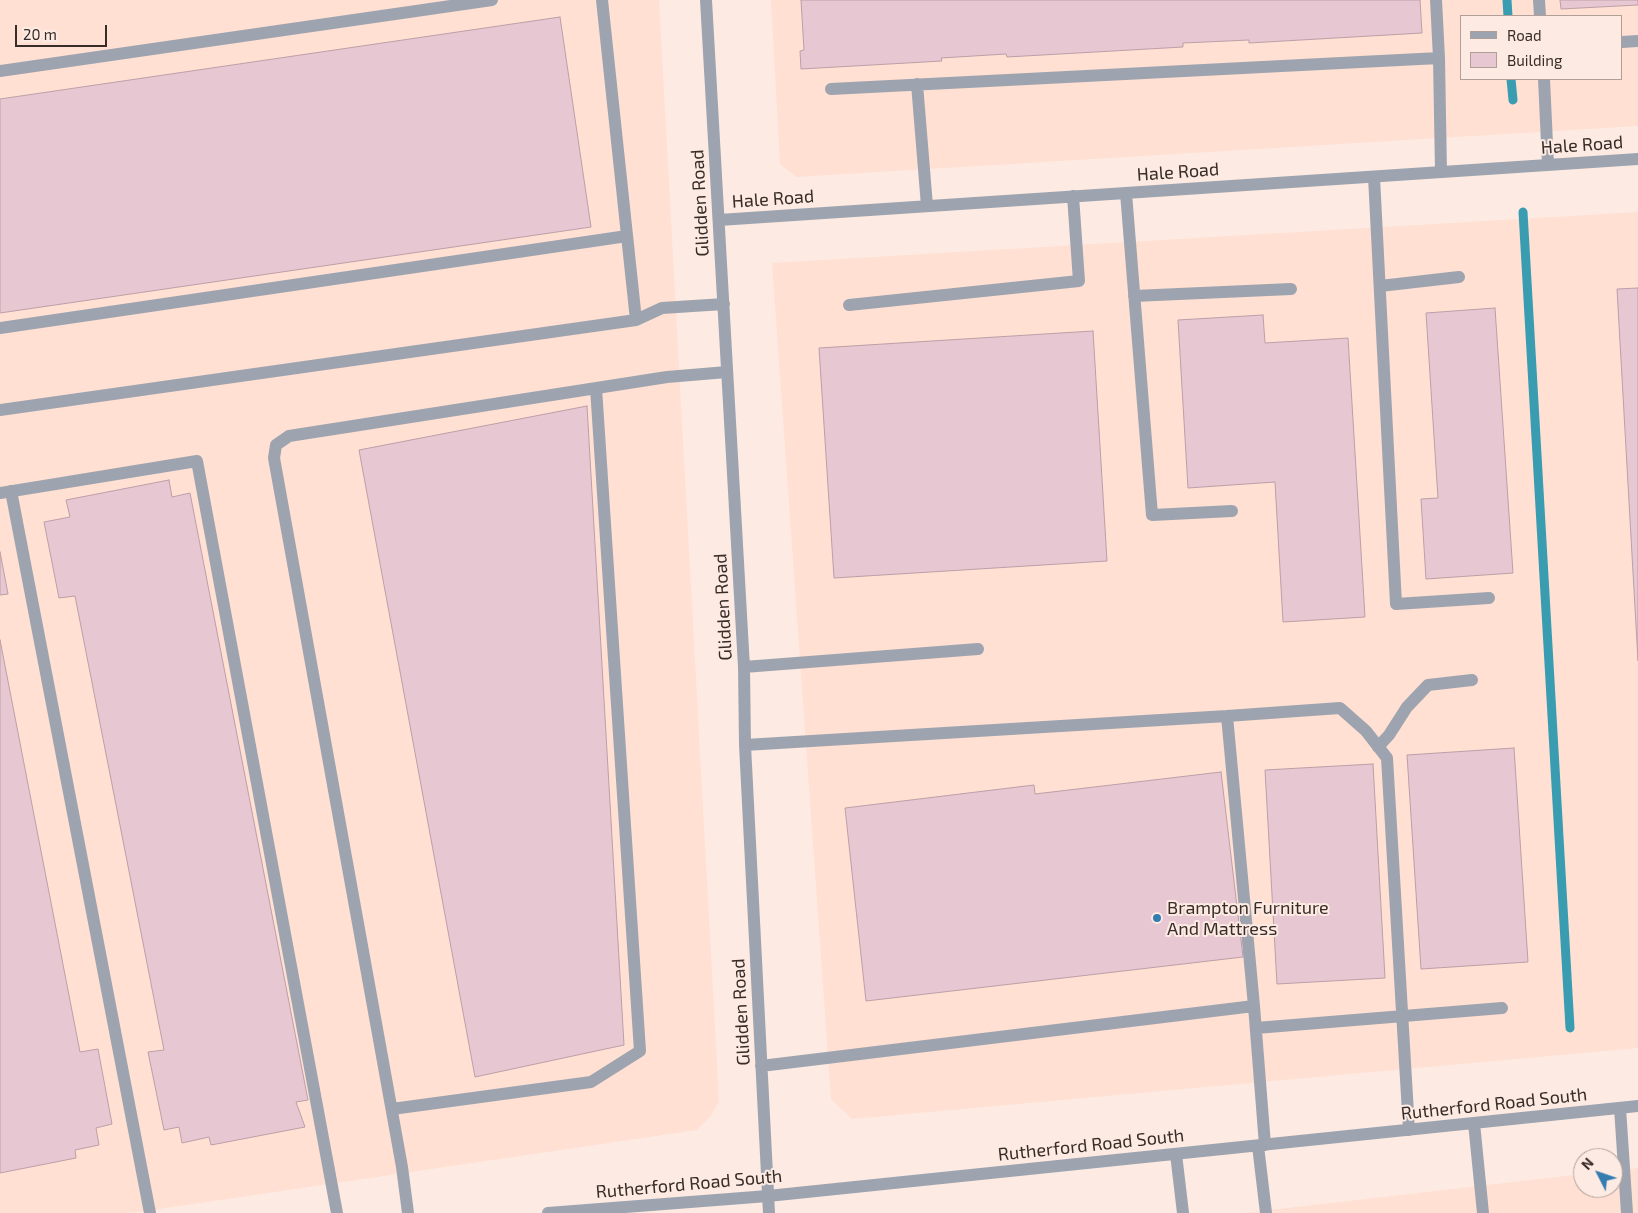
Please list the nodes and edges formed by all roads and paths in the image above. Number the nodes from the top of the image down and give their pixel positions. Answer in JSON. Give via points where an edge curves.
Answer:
{"nodes":[{"id":1,"x":492,"y":0,"type":"edge"},
{"id":2,"x":602,"y":0,"type":"edge"},
{"id":3,"x":706,"y":0,"type":"edge"},
{"id":4,"x":1436,"y":0,"type":"edge"},
{"id":5,"x":1540,"y":0,"type":"edge"},
{"id":6,"x":1540,"y":15,"type":"edge"},
{"id":7,"x":1638,"y":41,"type":"edge"},
{"id":8,"x":1623,"y":42,"type":"edge"},
{"id":9,"x":1439,"y":58,"type":"junction"},
{"id":10,"x":0,"y":71,"type":"edge"},
{"id":11,"x":1544,"y":80,"type":"edge"},
{"id":12,"x":917,"y":84,"type":"junction"},
{"id":13,"x":831,"y":89,"type":"dead end"},
{"id":14,"x":1638,"y":159,"type":"edge"},
{"id":15,"x":1548,"y":165,"type":"junction"},
{"id":16,"x":1441,"y":172,"type":"junction"},
{"id":17,"x":1374,"y":177,"type":"junction"},
{"id":18,"x":1126,"y":193,"type":"junction"},
{"id":19,"x":1073,"y":196,"type":"junction"},
{"id":20,"x":927,"y":206,"type":"junction"},
{"id":21,"x":719,"y":220,"type":"junction"},
{"id":22,"x":627,"y":236,"type":"junction"},
{"id":23,"x":1459,"y":277,"type":"dead end"},
{"id":24,"x":1380,"y":286,"type":"junction"},
{"id":25,"x":1291,"y":290,"type":"dead end"},
{"id":26,"x":1134,"y":296,"type":"junction"},
{"id":27,"x":724,"y":304,"type":"junction"},
{"id":28,"x":849,"y":305,"type":"dead end"},
{"id":29,"x":636,"y":320,"type":"junction"},
{"id":30,"x":0,"y":328,"type":"edge"},
{"id":31,"x":727,"y":372,"type":"junction"},
{"id":32,"x":596,"y":388,"type":"junction"},
{"id":33,"x":0,"y":410,"type":"edge"},
{"id":34,"x":6,"y":492,"type":"edge"},
{"id":35,"x":1232,"y":512,"type":"dead end"},
{"id":36,"x":1489,"y":598,"type":"dead end"},
{"id":37,"x":978,"y":649,"type":"dead end"},
{"id":38,"x":744,"y":667,"type":"junction"},
{"id":39,"x":1472,"y":680,"type":"dead end"},
{"id":40,"x":1228,"y":716,"type":"junction"},
{"id":41,"x":746,"y":745,"type":"junction"},
{"id":42,"x":1378,"y":747,"type":"junction"},
{"id":43,"x":1254,"y":1006,"type":"junction"},
{"id":44,"x":1502,"y":1008,"type":"dead end"},
{"id":45,"x":1402,"y":1016,"type":"junction"},
{"id":46,"x":1256,"y":1028,"type":"junction"},
{"id":47,"x":761,"y":1066,"type":"junction"},
{"id":48,"x":1638,"y":1106,"type":"edge"},
{"id":49,"x":1620,"y":1108,"type":"junction"},
{"id":50,"x":392,"y":1109,"type":"junction"},
{"id":51,"x":1474,"y":1123,"type":"junction"},
{"id":52,"x":1409,"y":1130,"type":"junction"},
{"id":53,"x":1262,"y":1145,"type":"junction"},
{"id":54,"x":1176,"y":1154,"type":"junction"},
{"id":55,"x":768,"y":1196,"type":"junction"},
{"id":56,"x":150,"y":1213,"type":"edge"},
{"id":57,"x":337,"y":1213,"type":"edge"},
{"id":58,"x":408,"y":1213,"type":"edge"},
{"id":59,"x":548,"y":1213,"type":"edge"},
{"id":60,"x":769,"y":1213,"type":"edge"},
{"id":61,"x":1183,"y":1213,"type":"edge"},
{"id":62,"x":1266,"y":1213,"type":"edge"},
{"id":63,"x":1483,"y":1213,"type":"edge"},
{"id":64,"x":1627,"y":1213,"type":"edge"}],
"edges":[{"from":1,"to":10,"type":"street"},
{"from":2,"to":22,"type":"street"},
{"from":3,"to":21,"type":"street","name":"Glidden Road"},
{"from":4,"to":9,"type":"street"},
{"from":5,"to":6,"type":"street"},
{"from":7,"to":8,"type":"street"},
{"from":9,"to":12,"type":"street"},
{"from":9,"to":16,"type":"street"},
{"from":11,"to":15,"type":"street"},
{"from":12,"to":13,"type":"street"},
{"from":12,"to":20,"type":"street"},
{"from":14,"to":15,"type":"street","name":"Hale Road"},
{"from":15,"to":16,"type":"street","name":"Hale Road"},
{"from":16,"to":17,"type":"street","name":"Hale Road"},
{"from":17,"to":18,"type":"street","name":"Hale Road"},
{"from":17,"to":24,"type":"street"},
{"from":18,"to":19,"type":"street","name":"Hale Road"},
{"from":18,"to":26,"type":"street"},
{"from":19,"to":20,"type":"street","name":"Hale Road"},
{"from":19,"to":28,"type":"street","via":[[1079,281]]},
{"from":20,"to":21,"type":"street","name":"Hale Road"},
{"from":21,"to":27,"type":"street","name":"Glidden Road"},
{"from":22,"to":29,"type":"street"},
{"from":22,"to":30,"type":"street"},
{"from":23,"to":24,"type":"street"},
{"from":24,"to":36,"type":"street","via":[[1396,604]]},
{"from":25,"to":26,"type":"street"},
{"from":26,"to":35,"type":"street","via":[[1152,515]]},
{"from":27,"to":29,"type":"street","via":[[662,308]]},
{"from":27,"to":31,"type":"street","name":"Glidden Road"},
{"from":29,"to":33,"type":"street"},
{"from":31,"to":32,"type":"street"},
{"from":31,"to":38,"type":"street","name":"Glidden Road"},
{"from":32,"to":50,"type":"street","via":[[640,1051],[590,1082]]},
{"from":32,"to":50,"type":"street","via":[[289,436],[276,444],[274,458]]},
{"from":34,"to":56,"type":"street"},
{"from":34,"to":57,"type":"street","via":[[197,461]]},
{"from":37,"to":38,"type":"street"},
{"from":38,"to":41,"type":"street","name":"Glidden Road"},
{"from":39,"to":42,"type":"street","via":[[1428,685],[1407,707]]},
{"from":40,"to":41,"type":"street"},
{"from":40,"to":42,"type":"street","via":[[1340,708],[1366,731]]},
{"from":40,"to":43,"type":"street"},
{"from":41,"to":47,"type":"street","name":"Glidden Road"},
{"from":42,"to":45,"type":"street","via":[[1387,758]]},
{"from":43,"to":46,"type":"street"},
{"from":43,"to":47,"type":"street"},
{"from":44,"to":45,"type":"street"},
{"from":45,"to":46,"type":"street"},
{"from":45,"to":52,"type":"street"},
{"from":46,"to":53,"type":"street"},
{"from":47,"to":55,"type":"street","name":"Glidden Road"},
{"from":48,"to":49,"type":"street","name":"Rutherford Road South"},
{"from":49,"to":51,"type":"street","name":"Rutherford Road South"},
{"from":49,"to":64,"type":"street"},
{"from":50,"to":58,"type":"street"},
{"from":51,"to":52,"type":"street","name":"Rutherford Road South"},
{"from":51,"to":63,"type":"street"},
{"from":52,"to":53,"type":"street","name":"Rutherford Road South"},
{"from":53,"to":54,"type":"street","name":"Rutherford Road South"},
{"from":53,"to":62,"type":"street"},
{"from":54,"to":55,"type":"street","name":"Rutherford Road South"},
{"from":54,"to":61,"type":"street"},
{"from":55,"to":59,"type":"street","name":"Rutherford Road South"},
{"from":55,"to":60,"type":"street","name":"Glidden Road"}]}
